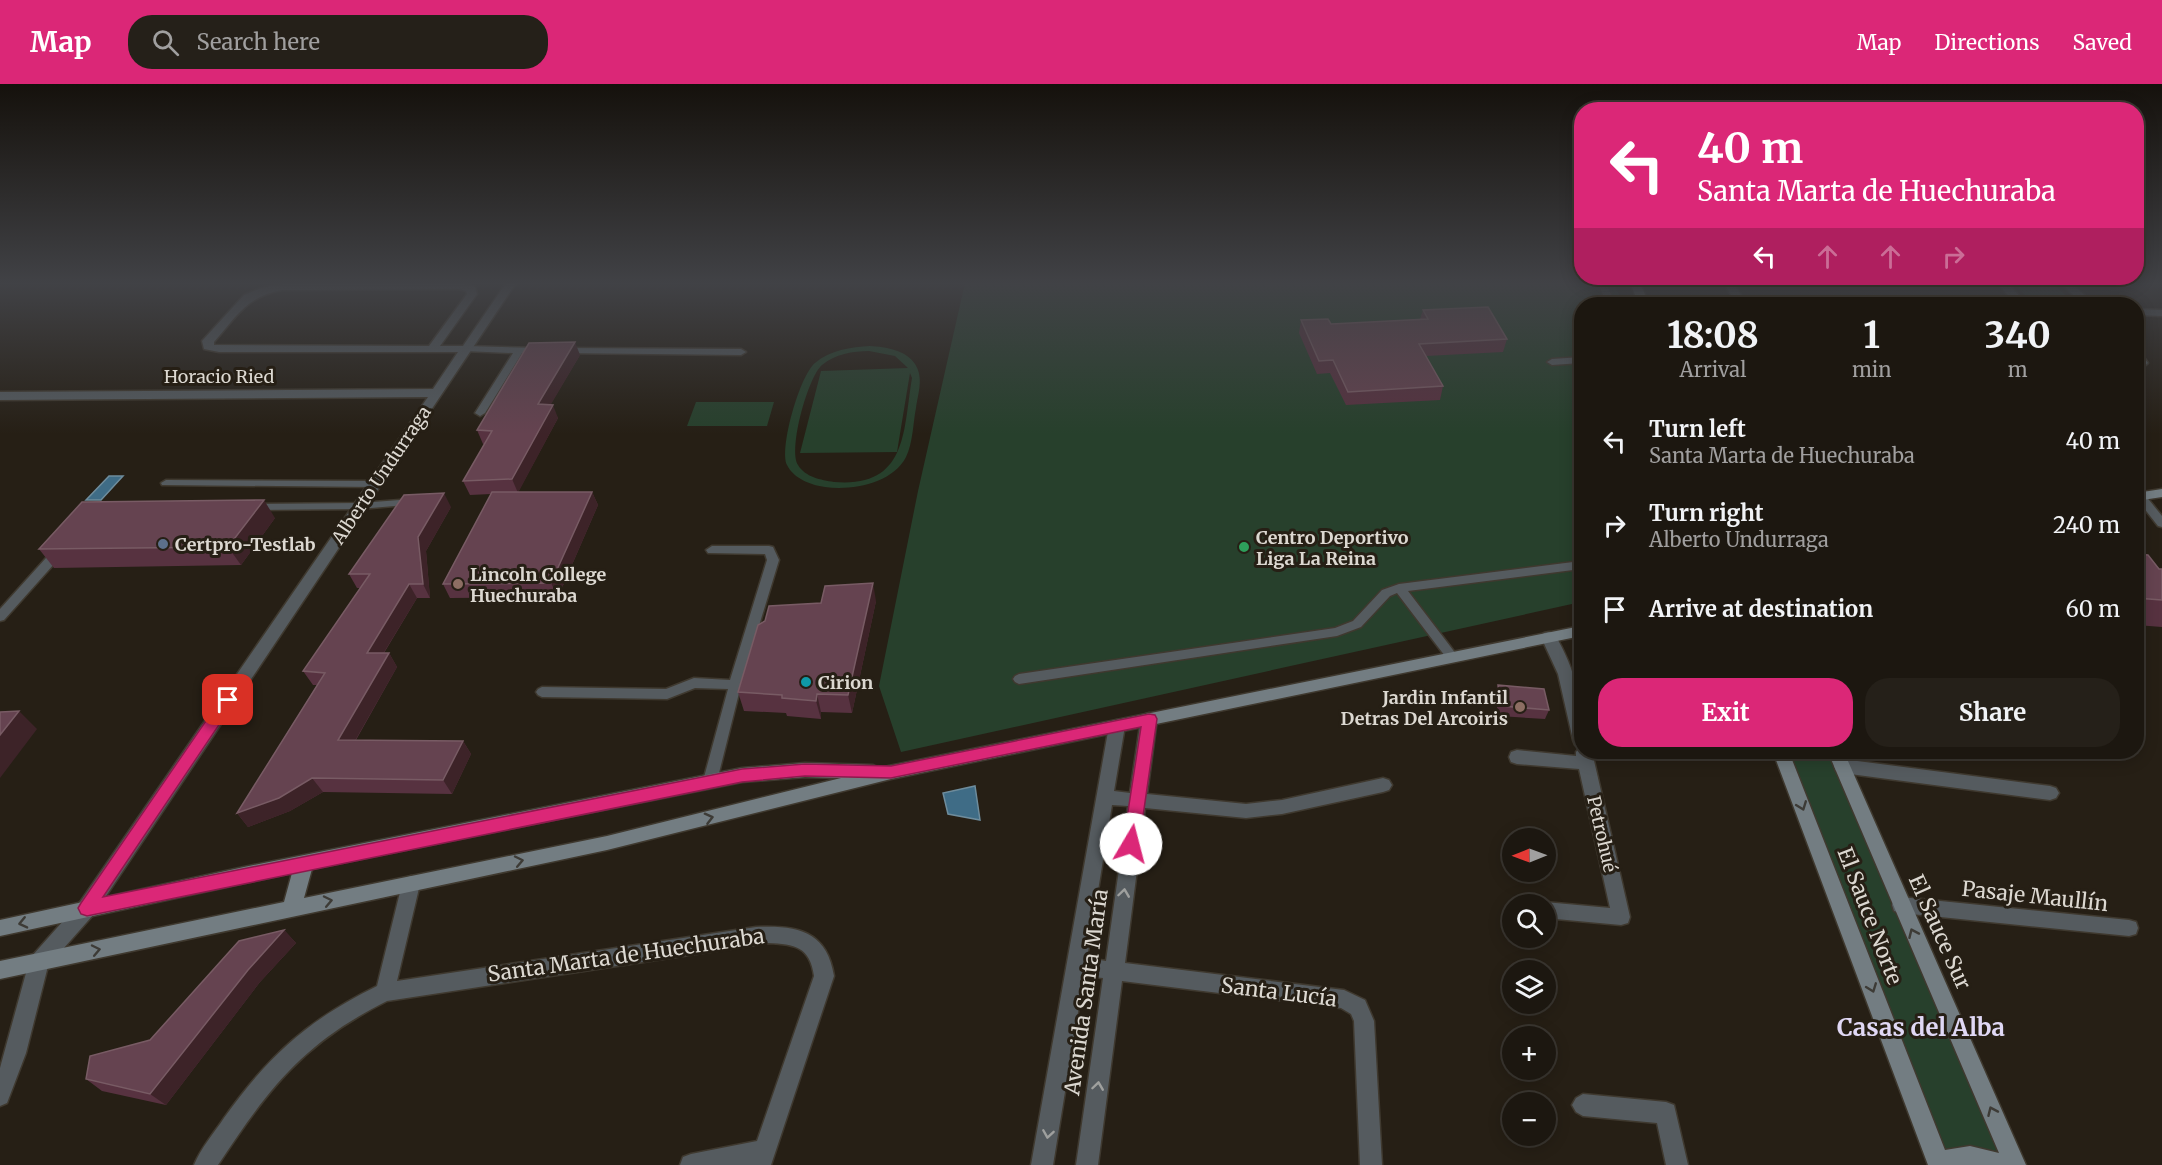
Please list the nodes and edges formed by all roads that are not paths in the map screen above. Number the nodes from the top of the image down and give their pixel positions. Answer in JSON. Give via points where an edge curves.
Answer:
{"nodes":[{"id":1,"x":215,"y":333,"type":"edge"},
{"id":2,"x":443,"y":333,"type":"edge"},
{"id":3,"x":478,"y":333,"type":"edge"},
{"id":4,"x":432,"y":349,"type":"junction"},
{"id":5,"x":467,"y":350,"type":"junction"},
{"id":6,"x":519,"y":351,"type":"junction"},
{"id":7,"x":741,"y":352,"type":"dead end"},
{"id":8,"x":1574,"y":360,"type":"edge"},
{"id":9,"x":1552,"y":362,"type":"dead end"},
{"id":10,"x":438,"y":393,"type":"junction"},
{"id":11,"x":0,"y":396,"type":"edge"},
{"id":12,"x":480,"y":412,"type":"dead end"},
{"id":13,"x":166,"y":483,"type":"dead end"},
{"id":14,"x":376,"y":483,"type":"junction"},
{"id":15,"x":2161,"y":493,"type":"edge"},
{"id":16,"x":2144,"y":497,"type":"edge"},
{"id":17,"x":420,"y":502,"type":"edge"},
{"id":18,"x":2144,"y":504,"type":"edge"},
{"id":19,"x":360,"y":506,"type":"junction"},
{"id":20,"x":242,"y":507,"type":"edge"},
{"id":21,"x":2162,"y":523,"type":"edge"},
{"id":22,"x":69,"y":541,"type":"edge"},
{"id":23,"x":712,"y":550,"type":"dead end"},
{"id":24,"x":1574,"y":566,"type":"edge"},
{"id":25,"x":1399,"y":588,"type":"junction"},
{"id":26,"x":0,"y":617,"type":"edge"},
{"id":27,"x":1574,"y":633,"type":"edge"},
{"id":28,"x":1549,"y":638,"type":"junction"},
{"id":29,"x":1452,"y":657,"type":"junction"},
{"id":30,"x":1019,"y":679,"type":"dead end"},
{"id":31,"x":735,"y":684,"type":"junction"},
{"id":32,"x":542,"y":692,"type":"dead end"},
{"id":33,"x":1574,"y":709,"type":"edge"},
{"id":34,"x":1149,"y":719,"type":"junction"},
{"id":35,"x":1117,"y":726,"type":"junction"},
{"id":36,"x":1517,"y":757,"type":"dead end"},
{"id":37,"x":1574,"y":757,"type":"edge"},
{"id":38,"x":1585,"y":759,"type":"edge"},
{"id":39,"x":1784,"y":759,"type":"edge"},
{"id":40,"x":1839,"y":759,"type":"edge"},
{"id":41,"x":891,"y":772,"type":"junction"},
{"id":42,"x":710,"y":781,"type":"junction"},
{"id":43,"x":1383,"y":785,"type":"dead end"},
{"id":44,"x":2049,"y":793,"type":"dead end"},
{"id":45,"x":1104,"y":797,"type":"junction"},
{"id":46,"x":1137,"y":801,"type":"junction"},
{"id":47,"x":303,"y":864,"type":"junction"},
{"id":48,"x":411,"y":884,"type":"junction"},
{"id":49,"x":1901,"y":904,"type":"junction"},
{"id":50,"x":87,"y":908,"type":"junction"},
{"id":51,"x":292,"y":908,"type":"junction"},
{"id":52,"x":1556,"y":911,"type":"edge"},
{"id":53,"x":0,"y":928,"type":"edge"},
{"id":54,"x":2129,"y":928,"type":"dead end"},
{"id":55,"x":39,"y":962,"type":"junction"},
{"id":56,"x":1076,"y":966,"type":"junction"},
{"id":57,"x":0,"y":970,"type":"edge"},
{"id":58,"x":1114,"y":971,"type":"junction"},
{"id":59,"x":385,"y":992,"type":"junction"},
{"id":60,"x":0,"y":1096,"type":"edge"},
{"id":61,"x":1583,"y":1105,"type":"dead end"},
{"id":62,"x":762,"y":1157,"type":"edge"},
{"id":63,"x":1939,"y":1164,"type":"edge"},
{"id":64,"x":205,"y":1165,"type":"edge"},
{"id":65,"x":691,"y":1165,"type":"edge"},
{"id":66,"x":1042,"y":1165,"type":"edge"},
{"id":67,"x":1087,"y":1165,"type":"edge"},
{"id":68,"x":1371,"y":1165,"type":"edge"},
{"id":69,"x":1677,"y":1165,"type":"edge"},
{"id":70,"x":2001,"y":1165,"type":"edge"},
{"id":71,"x":2015,"y":1165,"type":"edge"}],
"edges":[{"from":1,"to":4,"type":"street","via":[[208,347],[219,349]]},
{"from":2,"to":4,"type":"street"},
{"from":3,"to":5,"type":"street","name":"Alberto Undurraga"},
{"from":4,"to":5,"type":"street"},
{"from":5,"to":6,"type":"lane"},
{"from":5,"to":10,"type":"street","name":"Alberto Undurraga"},
{"from":6,"to":7,"type":"lane"},
{"from":6,"to":12,"type":"lane"},
{"from":8,"to":9,"type":"lane"},
{"from":10,"to":11,"type":"street","name":"Horacio Ried"},
{"from":10,"to":14,"type":"street","name":"Alberto Undurraga"},
{"from":13,"to":14,"type":"lane"},
{"from":14,"to":19,"type":"street","name":"Alberto Undurraga"},
{"from":15,"to":16,"type":"street"},
{"from":17,"to":19,"type":"lane"},
{"from":18,"to":21,"type":"lane"},
{"from":19,"to":20,"type":"lane"},
{"from":19,"to":50,"type":"street","name":"Alberto Undurraga"},
{"from":22,"to":26,"type":"lane"},
{"from":23,"to":31,"type":"lane","via":[[769,550],[773,560]]},
{"from":24,"to":25,"type":"lane"},
{"from":25,"to":29,"type":"lane"},
{"from":25,"to":30,"type":"lane","via":[[1386,593],[1357,624],[1337,632]]},
{"from":27,"to":28,"type":"street"},
{"from":28,"to":29,"type":"street"},
{"from":28,"to":33,"type":"street","via":[[1566,674]]},
{"from":29,"to":34,"type":"street"},
{"from":31,"to":32,"type":"lane","via":[[693,683],[667,694]]},
{"from":31,"to":42,"type":"lane"},
{"from":34,"to":35,"type":"street"},
{"from":34,"to":46,"type":"street","name":"Avenida Santa María"},
{"from":35,"to":41,"type":"street"},
{"from":35,"to":45,"type":"street","name":"Avenida Santa María"},
{"from":36,"to":37,"type":"street"},
{"from":38,"to":52,"type":"street","name":"Petrohué","via":[[1621,917]]},
{"from":39,"to":63,"type":"street","name":"El Sauce Norte","one_way":true},
{"from":40,"to":44,"type":"street"},
{"from":40,"to":49,"type":"street","name":"El Sauce Sur"},
{"from":41,"to":42,"type":"street","via":[[805,770]]},
{"from":48,"to":41,"type":"street","one_way":true,"via":[[607,843]]},
{"from":42,"to":47,"type":"street"},
{"from":43,"to":46,"type":"street","via":[[1264,810],[1229,811]]},
{"from":45,"to":46,"type":"street"},
{"from":45,"to":56,"type":"street","name":"Avenida Santa María"},
{"from":58,"to":46,"type":"street","name":"Avenida Santa María","one_way":true},
{"from":47,"to":50,"type":"street"},
{"from":47,"to":51,"type":"street"},
{"from":51,"to":48,"type":"street","one_way":true},
{"from":48,"to":59,"type":"street"},
{"from":49,"to":54,"type":"street","name":"Pasaje Maullín"},
{"from":71,"to":49,"type":"street","name":"El Sauce Sur","one_way":true},
{"from":50,"to":53,"type":"street","one_way":true},
{"from":50,"to":55,"type":"street","name":"Alberto Undurraga"},
{"from":55,"to":51,"type":"street","one_way":true},
{"from":55,"to":57,"type":"street"},
{"from":55,"to":60,"type":"street","name":"Alberto Undurraga","via":[[16,1053]]},
{"from":56,"to":58,"type":"street","name":"Santa Lucía"},
{"from":56,"to":66,"type":"street","name":"Avenida Santa María","one_way":true},
{"from":67,"to":58,"type":"street","name":"Avenida Santa María","one_way":true},
{"from":58,"to":68,"type":"street","name":"Santa Lucía","via":[[1344,999],[1358,1007],[1364,1021]]},
{"from":59,"to":62,"type":"street","name":"Santa Marta de Huechuraba","via":[[756,935],[800,939],[819,953],[824,976]]},
{"from":59,"to":64,"type":"street","name":"Santa Marta de Huechuraba","via":[[340,1014],[293,1050],[250,1098]]},
{"from":61,"to":69,"type":"street","via":[[1666,1113]]},
{"from":62,"to":65,"type":"street"},
{"from":63,"to":70,"type":"street","via":[[1962,1156]]}]}
